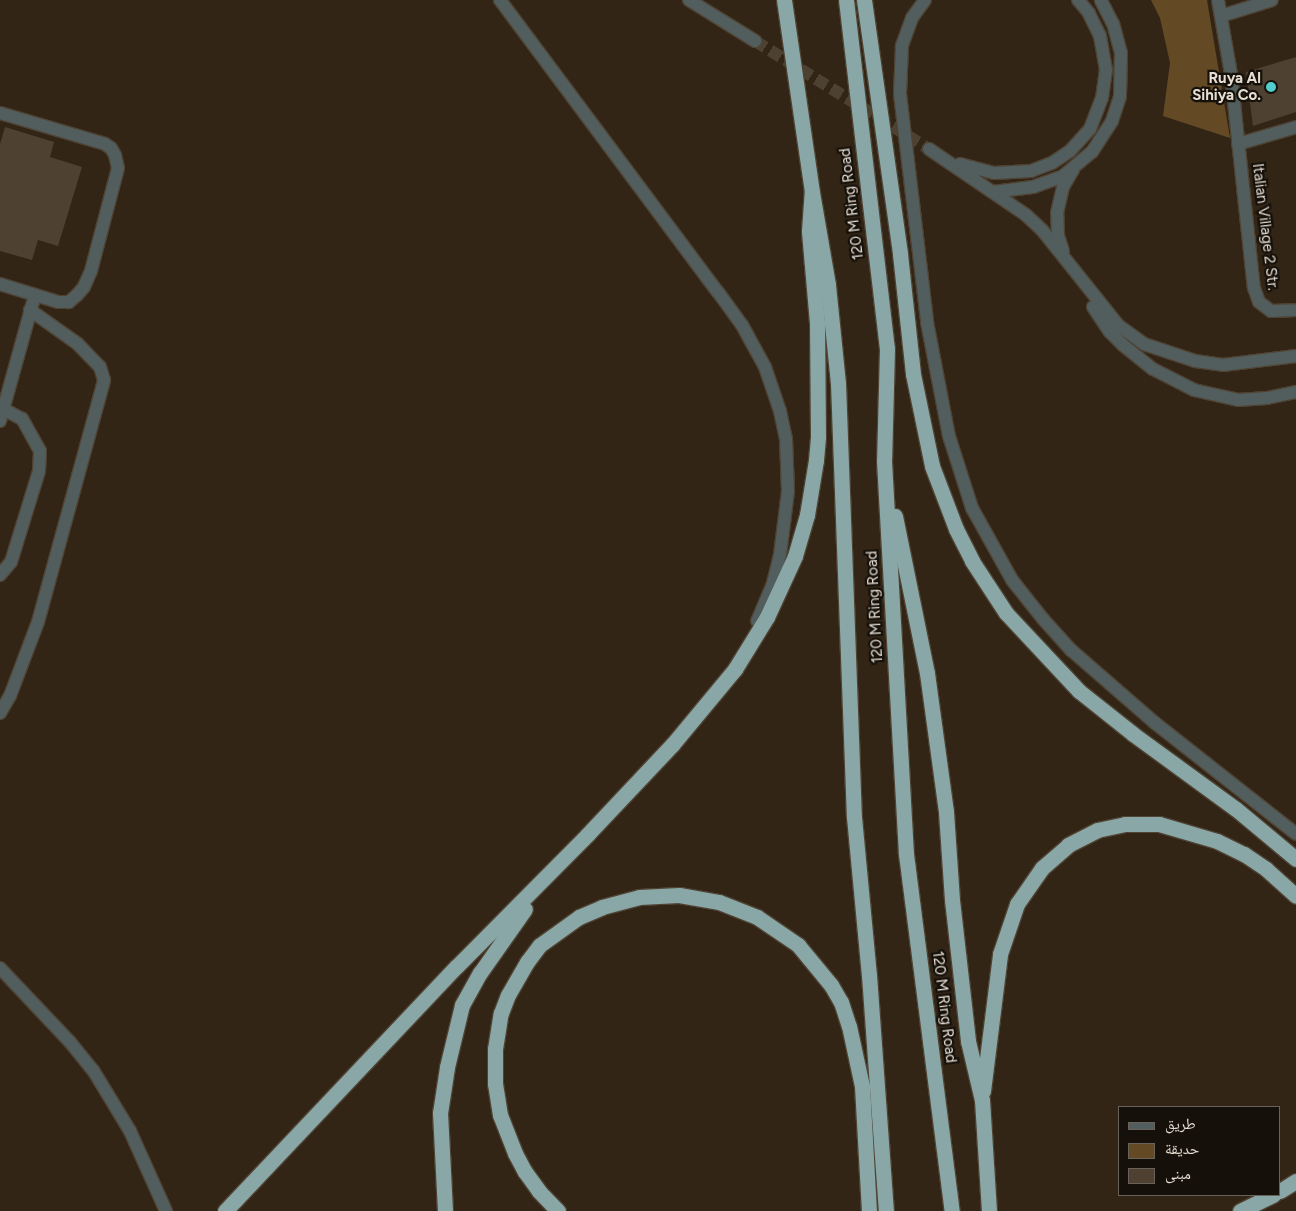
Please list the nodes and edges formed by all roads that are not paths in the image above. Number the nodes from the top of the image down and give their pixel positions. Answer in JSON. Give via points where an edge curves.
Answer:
{"nodes":[{"id":1,"x":500,"y":0,"type":"edge"},
{"id":2,"x":689,"y":0,"type":"edge"},
{"id":3,"x":784,"y":0,"type":"edge"},
{"id":4,"x":846,"y":0,"type":"edge"},
{"id":5,"x":864,"y":0,"type":"edge"},
{"id":6,"x":925,"y":0,"type":"edge"},
{"id":7,"x":1078,"y":0,"type":"edge"},
{"id":8,"x":1101,"y":0,"type":"edge"},
{"id":9,"x":1218,"y":0,"type":"edge"},
{"id":10,"x":1272,"y":0,"type":"edge"},
{"id":11,"x":1221,"y":16,"type":"junction"},
{"id":12,"x":755,"y":41,"type":"tunnel mouth"},
{"id":13,"x":0,"y":113,"type":"edge"},
{"id":14,"x":1296,"y":126,"type":"edge"},
{"id":15,"x":1238,"y":144,"type":"junction"},
{"id":16,"x":929,"y":149,"type":"tunnel mouth"},
{"id":17,"x":942,"y":158,"type":"junction"},
{"id":18,"x":1073,"y":170,"type":"junction"},
{"id":19,"x":812,"y":192,"type":"junction"},
{"id":20,"x":994,"y":192,"type":"junction"},
{"id":21,"x":1070,"y":265,"type":"junction"},
{"id":22,"x":0,"y":284,"type":"edge"},
{"id":23,"x":35,"y":295,"type":"junction"},
{"id":24,"x":30,"y":310,"type":"junction"},
{"id":25,"x":1296,"y":310,"type":"edge"},
{"id":26,"x":1296,"y":356,"type":"edge"},
{"id":27,"x":1296,"y":360,"type":"edge"},
{"id":28,"x":1255,"y":362,"type":"junction"},
{"id":29,"x":1296,"y":392,"type":"edge"},
{"id":30,"x":1296,"y":398,"type":"edge"},
{"id":31,"x":1238,"y":400,"type":"junction"},
{"id":32,"x":2,"y":415,"type":"edge"},
{"id":33,"x":884,"y":461,"type":"junction"},
{"id":34,"x":0,"y":575,"type":"edge"},
{"id":35,"x":735,"y":669,"type":"junction"},
{"id":36,"x":0,"y":713,"type":"edge"},
{"id":37,"x":1296,"y":834,"type":"edge"},
{"id":38,"x":1296,"y":859,"type":"edge"},
{"id":39,"x":547,"y":877,"type":"junction"},
{"id":40,"x":1296,"y":896,"type":"edge"},
{"id":41,"x":0,"y":968,"type":"edge"},
{"id":42,"x":982,"y":1100,"type":"junction"},
{"id":43,"x":130,"y":1131,"type":"junction"},
{"id":44,"x":1296,"y":1181,"type":"edge"},
{"id":45,"x":1281,"y":1190,"type":"edge"},
{"id":46,"x":1272,"y":1196,"type":"edge"},
{"id":47,"x":161,"y":1198,"type":"junction"},
{"id":48,"x":230,"y":1206,"type":"edge"},
{"id":49,"x":158,"y":1211,"type":"edge"},
{"id":50,"x":166,"y":1211,"type":"edge"},
{"id":51,"x":170,"y":1211,"type":"edge"},
{"id":52,"x":221,"y":1211,"type":"edge"},
{"id":53,"x":445,"y":1211,"type":"edge"},
{"id":54,"x":558,"y":1211,"type":"edge"},
{"id":55,"x":869,"y":1211,"type":"edge"},
{"id":56,"x":886,"y":1211,"type":"edge"},
{"id":57,"x":952,"y":1211,"type":"edge"},
{"id":58,"x":989,"y":1211,"type":"edge"},
{"id":59,"x":1240,"y":1211,"type":"edge"}],
"edges":[{"from":1,"to":35,"type":"street","via":[[732,312],[756,350],[774,394],[786,439],[788,461],[785,525],[772,586]]},
{"from":2,"to":12,"type":"street"},
{"from":3,"to":19,"type":"highway","name":"120 M Ring Road"},
{"from":4,"to":33,"type":"highway","name":"120 M Ring Road","via":[[887,349]]},
{"from":5,"to":38,"type":"highway","via":[[900,254],[913,374],[932,466],[972,562],[1006,613],[1079,691],[1236,809]]},
{"from":6,"to":37,"type":"street","via":[[912,18],[902,46],[900,94],[927,322],[949,436],[972,508],[1012,580],[1071,650],[1155,723]]},
{"from":7,"to":17,"type":"street","via":[[1089,13],[1100,36],[1106,70],[1099,109],[1084,136],[1062,156],[1031,171],[994,173]]},
{"from":8,"to":18,"type":"street","via":[[1119,38],[1120,96],[1103,138]]},
{"from":9,"to":11,"type":"street","name":"Italian Village 2 Str."},
{"from":10,"to":11,"type":"street"},
{"from":11,"to":15,"type":"street","name":"Italian Village 2 Str."},
{"from":13,"to":23,"type":"street","via":[[105,144],[112,148],[118,168],[91,271],[84,286],[69,302]]},
{"from":14,"to":15,"type":"street","name":"Italian Village 2 Str."},
{"from":15,"to":25,"type":"street","name":"Italian Village 2 Str.","via":[[1256,296],[1270,311]]},
{"from":16,"to":17,"type":"street"},
{"from":17,"to":20,"type":"street"},
{"from":18,"to":20,"type":"street","via":[[1033,188]]},
{"from":18,"to":21,"type":"street","via":[[1063,188],[1056,226]]},
{"from":19,"to":35,"type":"highway","via":[[809,231],[817,323],[818,436],[813,484],[795,556],[786,578]]},
{"from":19,"to":56,"type":"highway","name":"120 M Ring Road","via":[[828,285],[838,383],[854,817]]},
{"from":20,"to":21,"type":"street","via":[[1032,220]]},
{"from":21,"to":28,"type":"street","via":[[1118,326],[1144,344],[1210,364]]},
{"from":21,"to":31,"type":"street","via":[[1110,332],[1140,359],[1194,390]]},
{"from":22,"to":23,"type":"street"},
{"from":23,"to":24,"type":"street"},
{"from":24,"to":32,"type":"street"},
{"from":24,"to":36,"type":"street","via":[[78,344],[100,366],[104,380],[38,622],[10,696]]},
{"from":26,"to":28,"type":"street"},
{"from":27,"to":28,"type":"street"},
{"from":29,"to":31,"type":"street"},
{"from":30,"to":31,"type":"street","via":[[1261,402]]},
{"from":32,"to":34,"type":"street","via":[[22,419],[40,451],[39,471],[11,562]]},
{"from":33,"to":42,"type":"highway","via":[[927,673],[946,812],[968,1041]]},
{"from":33,"to":57,"type":"highway","name":"120 M Ring Road","via":[[906,854]]},
{"from":35,"to":39,"type":"highway","via":[[672,745]]},
{"from":39,"to":48,"type":"highway","via":[[450,973]]},
{"from":39,"to":53,"type":"highway","via":[[480,973],[462,1005],[440,1114]]},
{"from":40,"to":42,"type":"highway","via":[[1266,869],[1218,841],[1159,824],[1125,824],[1097,830],[1068,845],[1042,868],[1017,904],[1000,954]]},
{"from":41,"to":43,"type":"street","via":[[93,1070]]},
{"from":42,"to":58,"type":"highway"},
{"from":43,"to":47,"type":"street"},
{"from":43,"to":49,"type":"street"},
{"from":44,"to":45,"type":"highway"},
{"from":46,"to":59,"type":"highway"},
{"from":47,"to":50,"type":"street"},
{"from":47,"to":51,"type":"street"},
{"from":48,"to":52,"type":"street"},
{"from":54,"to":55,"type":"highway","via":[[525,1172],[500,1115],[495,1084],[495,1049],[501,1013],[508,995],[540,945],[579,917],[639,897],[679,895],[719,902],[757,917],[798,945],[831,985],[849,1026],[862,1086]]}]}
